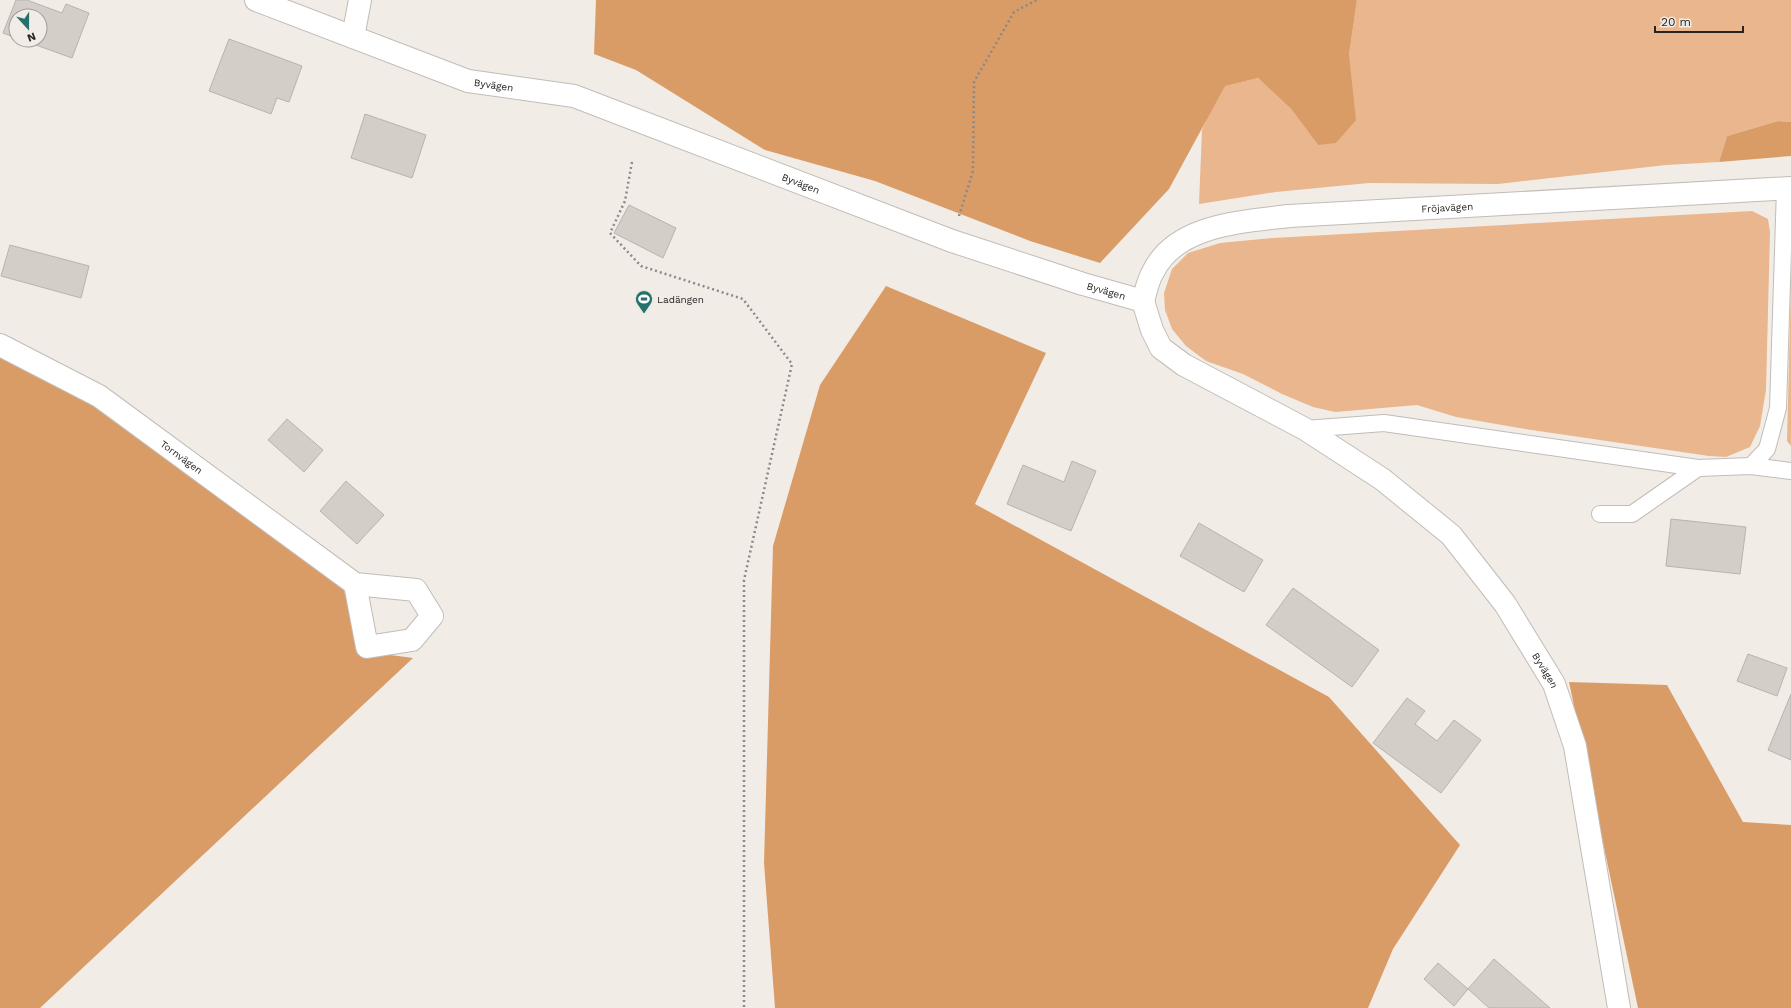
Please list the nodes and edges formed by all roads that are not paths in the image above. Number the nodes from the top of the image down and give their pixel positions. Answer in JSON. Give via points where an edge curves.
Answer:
{"nodes":[{"id":1,"x":256,"y":0,"type":"edge"},
{"id":2,"x":360,"y":0,"type":"edge"},
{"id":3,"x":354,"y":37,"type":"junction"},
{"id":4,"x":1788,"y":188,"type":"edge"},
{"id":5,"x":1143,"y":301,"type":"junction"},
{"id":6,"x":0,"y":345,"type":"edge"},
{"id":7,"x":1305,"y":429,"type":"junction"},
{"id":8,"x":1751,"y":466,"type":"junction"},
{"id":9,"x":1698,"y":468,"type":"junction"},
{"id":10,"x":1791,"y":471,"type":"edge"},
{"id":11,"x":1600,"y":514,"type":"dead end"},
{"id":12,"x":355,"y":584,"type":"dead end"},
{"id":13,"x":1619,"y":1008,"type":"edge"}],
"edges":[{"from":1,"to":3,"type":"street","name":"Byvägen"},
{"from":2,"to":3,"type":"street"},
{"from":3,"to":5,"type":"street","name":"Byvägen","via":[[468,81],[574,96],[952,241]]},
{"from":4,"to":5,"type":"street","name":"Fröjavägen","via":[[1289,216],[1226,224],[1186,238],[1168,250],[1153,271]]},
{"from":4,"to":8,"type":"lane","via":[[1778,408],[1767,449]]},
{"from":5,"to":7,"type":"street","name":"Byvägen","via":[[1161,348],[1184,365]]},
{"from":6,"to":12,"type":"street","name":"Tornvägen","via":[[99,396]]},
{"from":7,"to":9,"type":"lane","via":[[1384,423]]},
{"from":7,"to":13,"type":"street","name":"Byvägen","via":[[1382,479],[1451,535],[1505,604],[1554,684],[1575,746]]},
{"from":8,"to":9,"type":"lane"},
{"from":8,"to":10,"type":"lane"},
{"from":9,"to":11,"type":"lane","via":[[1632,514]]}]}
